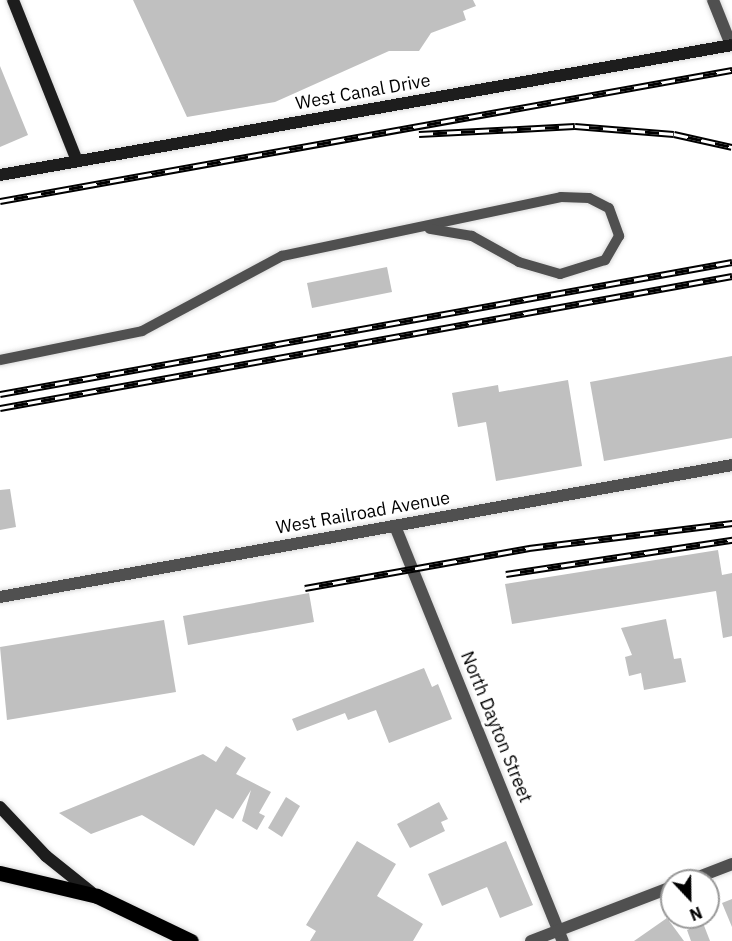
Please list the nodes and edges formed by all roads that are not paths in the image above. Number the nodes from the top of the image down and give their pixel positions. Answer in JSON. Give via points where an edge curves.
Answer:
{"nodes":[{"id":1,"x":713,"y":0,"type":"edge"},
{"id":2,"x":17,"y":1,"type":"edge"},
{"id":3,"x":731,"y":45,"type":"edge"},
{"id":4,"x":77,"y":161,"type":"junction"},
{"id":5,"x":0,"y":175,"type":"edge"},
{"id":6,"x":430,"y":229,"type":"junction"},
{"id":7,"x":0,"y":360,"type":"edge"},
{"id":8,"x":732,"y":465,"type":"edge"},
{"id":9,"x":395,"y":526,"type":"junction"},
{"id":10,"x":0,"y":597,"type":"edge"},
{"id":11,"x":0,"y":807,"type":"edge"},
{"id":12,"x":0,"y":873,"type":"edge"},
{"id":13,"x":660,"y":892,"type":"edge"},
{"id":14,"x":98,"y":896,"type":"junction"},
{"id":15,"x":562,"y":936,"type":"edge"},
{"id":16,"x":191,"y":941,"type":"edge"},
{"id":17,"x":531,"y":941,"type":"edge"}],
"edges":[{"from":1,"to":3,"type":"street"},
{"from":2,"to":4,"type":"street"},
{"from":3,"to":4,"type":"street","name":"West Canal Drive"},
{"from":4,"to":5,"type":"street","name":"West Canal Drive"},
{"from":6,"to":6,"type":"lane","via":[[472,236],[519,262],[560,274],[605,260],[619,236],[609,208],[589,198],[561,197]]},
{"from":6,"to":7,"type":"lane","via":[[282,256],[142,332]]},
{"from":8,"to":9,"type":"street","name":"West Railroad Avenue"},
{"from":9,"to":10,"type":"street","name":"West Railroad Avenue"},
{"from":9,"to":15,"type":"street","name":"North Dayton Street"},
{"from":11,"to":14,"type":"street","via":[[46,856]]},
{"from":12,"to":14,"type":"main road"},
{"from":13,"to":15,"type":"street"},
{"from":14,"to":16,"type":"main road"},
{"from":15,"to":17,"type":"street"}]}
